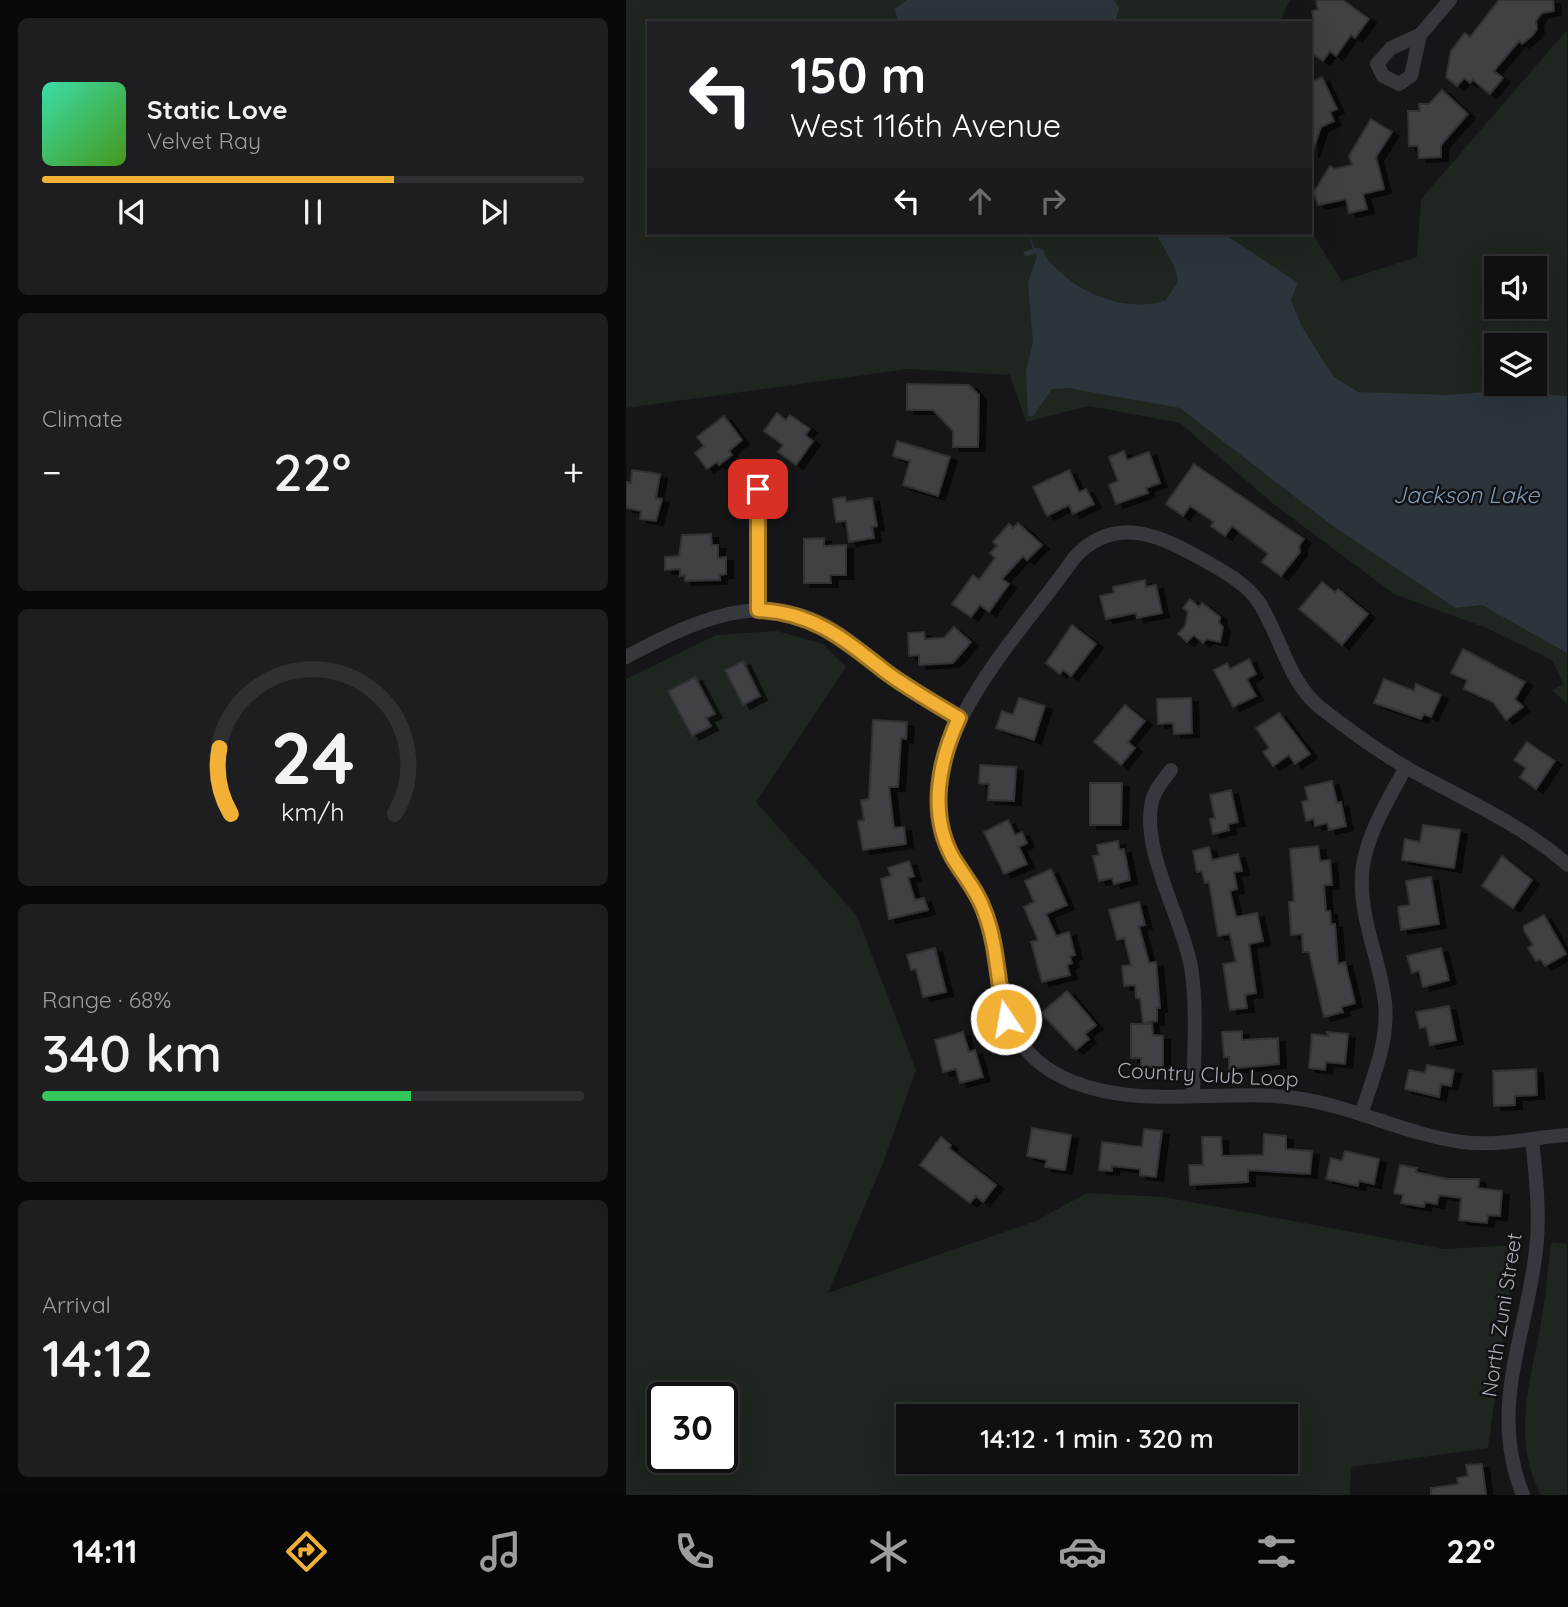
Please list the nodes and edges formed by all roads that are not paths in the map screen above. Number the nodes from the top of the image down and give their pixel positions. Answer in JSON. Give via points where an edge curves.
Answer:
{"nodes":[{"id":1,"x":1450,"y":0,"type":"edge"},
{"id":2,"x":1420,"y":35,"type":"dead end"},
{"id":3,"x":758,"y":489,"type":"dead end"},
{"id":4,"x":758,"y":610,"type":"junction"},
{"id":5,"x":626,"y":657,"type":"edge"},
{"id":6,"x":959,"y":718,"type":"junction"},
{"id":7,"x":1406,"y":767,"type":"junction"},
{"id":8,"x":1171,"y":769,"type":"dead end"},
{"id":9,"x":1568,"y":865,"type":"edge"},
{"id":10,"x":1193,"y":1097,"type":"junction"},
{"id":11,"x":1362,"y":1112,"type":"junction"},
{"id":12,"x":1568,"y":1135,"type":"edge"},
{"id":13,"x":1532,"y":1139,"type":"junction"},
{"id":14,"x":1523,"y":1495,"type":"edge"}],
"edges":[{"from":1,"to":2,"type":"street"},
{"from":3,"to":4,"type":"street"},
{"from":4,"to":5,"type":"street","via":[[708,619]]},
{"from":4,"to":6,"type":"street","via":[[799,615],[831,629],[906,687]]},
{"from":6,"to":7,"type":"street","name":"Country Club Loop","via":[[1080,552],[1110,535],[1147,533],[1216,567],[1255,597],[1294,674],[1314,702]]},
{"from":6,"to":10,"type":"street","name":"Country Club Loop","via":[[940,774],[940,822],[947,845],[986,916],[1003,1008],[1012,1031],[1040,1063],[1075,1082],[1128,1095]]},
{"from":7,"to":9,"type":"street","name":"Country Club Loop","via":[[1519,828]]},
{"from":7,"to":11,"type":"street","via":[[1370,838],[1363,864],[1364,906],[1383,988],[1385,1020]]},
{"from":8,"to":10,"type":"street","via":[[1153,798],[1151,815],[1158,865],[1180,923],[1192,973]]},
{"from":10,"to":11,"type":"street","name":"Country Club Loop","via":[[1294,1098]]},
{"from":11,"to":13,"type":"street","name":"Country Club Loop","via":[[1415,1132],[1463,1142]]},
{"from":12,"to":13,"type":"street","name":"Country Club Loop"},
{"from":13,"to":14,"type":"street","name":"North Zuni Street","via":[[1537,1247],[1515,1355],[1507,1441]]}]}
